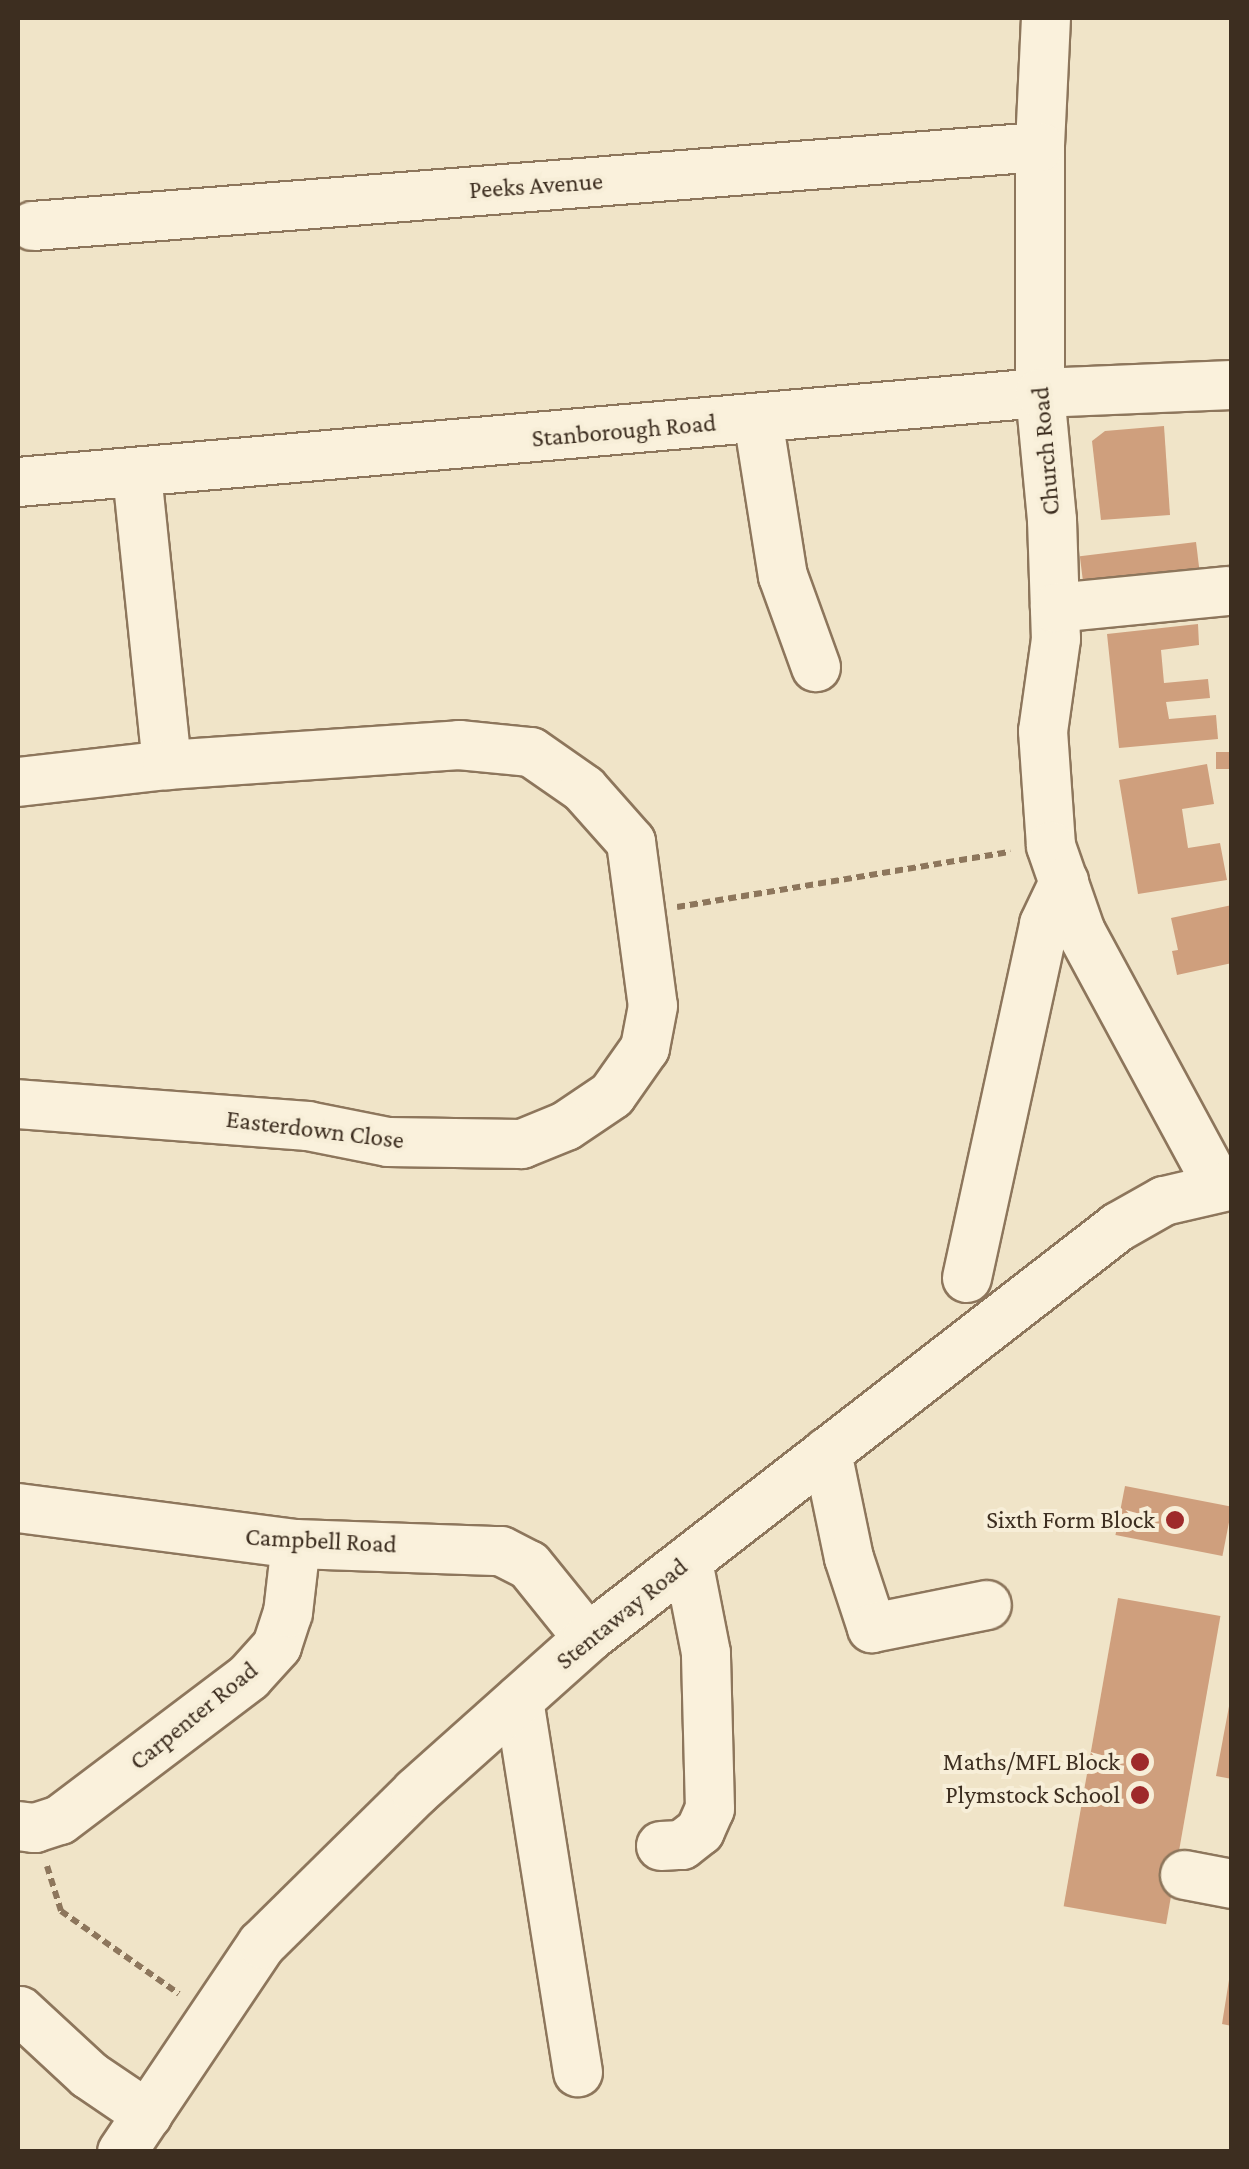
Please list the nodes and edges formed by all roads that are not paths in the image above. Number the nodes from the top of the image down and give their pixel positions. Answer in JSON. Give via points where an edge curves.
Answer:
{"nodes":[{"id":1,"x":1046,"y":18,"type":"edge"},
{"id":2,"x":1040,"y":147,"type":"junction"},
{"id":3,"x":33,"y":226,"type":"dead end"},
{"id":4,"x":1232,"y":386,"type":"edge"},
{"id":5,"x":1040,"y":393,"type":"junction"},
{"id":6,"x":758,"y":419,"type":"junction"},
{"id":7,"x":137,"y":474,"type":"junction"},
{"id":8,"x":18,"y":482,"type":"edge"},
{"id":9,"x":1228,"y":591,"type":"dead end"},
{"id":10,"x":1055,"y":608,"type":"junction"},
{"id":11,"x":816,"y":668,"type":"dead end"},
{"id":12,"x":167,"y":765,"type":"junction"},
{"id":13,"x":18,"y":782,"type":"edge"},
{"id":14,"x":1057,"y":864,"type":"junction"},
{"id":15,"x":18,"y":1104,"type":"edge"},
{"id":16,"x":1225,"y":1184,"type":"edge"},
{"id":17,"x":967,"y":1278,"type":"dead end"},
{"id":18,"x":827,"y":1452,"type":"junction"},
{"id":19,"x":18,"y":1508,"type":"edge"},
{"id":20,"x":296,"y":1544,"type":"junction"},
{"id":21,"x":688,"y":1561,"type":"junction"},
{"id":22,"x":988,"y":1605,"type":"dead end"},
{"id":23,"x":588,"y":1638,"type":"junction"},
{"id":24,"x":519,"y":1700,"type":"junction"},
{"id":25,"x":26,"y":1827,"type":"edge"},
{"id":26,"x":661,"y":1846,"type":"dead end"},
{"id":27,"x":1185,"y":1875,"type":"dead end"},
{"id":28,"x":1232,"y":1884,"type":"edge"},
{"id":29,"x":20,"y":2011,"type":"dead end"},
{"id":30,"x":578,"y":2072,"type":"dead end"},
{"id":31,"x":135,"y":2133,"type":"edge"}],
"edges":[{"from":1,"to":2,"type":"street","name":"Church Road"},
{"from":2,"to":3,"type":"street","name":"Peeks Avenue"},
{"from":2,"to":5,"type":"street","name":"Church Road"},
{"from":4,"to":5,"type":"street","name":"Stanborough Road"},
{"from":5,"to":6,"type":"street","name":"Stanborough Road"},
{"from":5,"to":10,"type":"street","name":"Church Road"},
{"from":6,"to":7,"type":"street","name":"Stanborough Road"},
{"from":6,"to":11,"type":"street","via":[[783,576]]},
{"from":7,"to":8,"type":"street","name":"Stanborough Road"},
{"from":7,"to":12,"type":"street"},
{"from":9,"to":10,"type":"street"},
{"from":10,"to":14,"type":"street","name":"Church Road","via":[[1043,730]]},
{"from":12,"to":13,"type":"street","name":"Easterdown Close"},
{"from":12,"to":15,"type":"street","name":"Easterdown Close","via":[[459,744],[531,752],[584,789],[631,842],[653,1006],[645,1048],[612,1096],[522,1144],[388,1142],[308,1126]]},
{"from":14,"to":16,"type":"street","name":"Church Road","via":[[1081,932]]},
{"from":14,"to":17,"type":"street","name":"Church Road"},
{"from":16,"to":18,"type":"street","name":"Stentaway Road","via":[[1164,1201],[1118,1227]]},
{"from":18,"to":21,"type":"street","name":"Stentaway Road"},
{"from":18,"to":22,"type":"street","via":[[872,1628]]},
{"from":19,"to":20,"type":"street","name":"Campbell Road"},
{"from":20,"to":23,"type":"street","name":"Campbell Road","via":[[501,1551],[528,1564]]},
{"from":20,"to":25,"type":"street","name":"Carpenter Road","via":[[288,1613],[277,1646],[258,1667],[60,1820]]},
{"from":21,"to":23,"type":"street","name":"Stentaway Road"},
{"from":21,"to":26,"type":"street","via":[[706,1653],[710,1809],[700,1831],[682,1845]]},
{"from":23,"to":24,"type":"street","name":"Stentaway Road"},
{"from":24,"to":30,"type":"street"},
{"from":24,"to":31,"type":"street","name":"Stentaway Road","via":[[262,1944]]},
{"from":27,"to":28,"type":"street"},
{"from":29,"to":31,"type":"street","via":[[89,2076]]}]}
